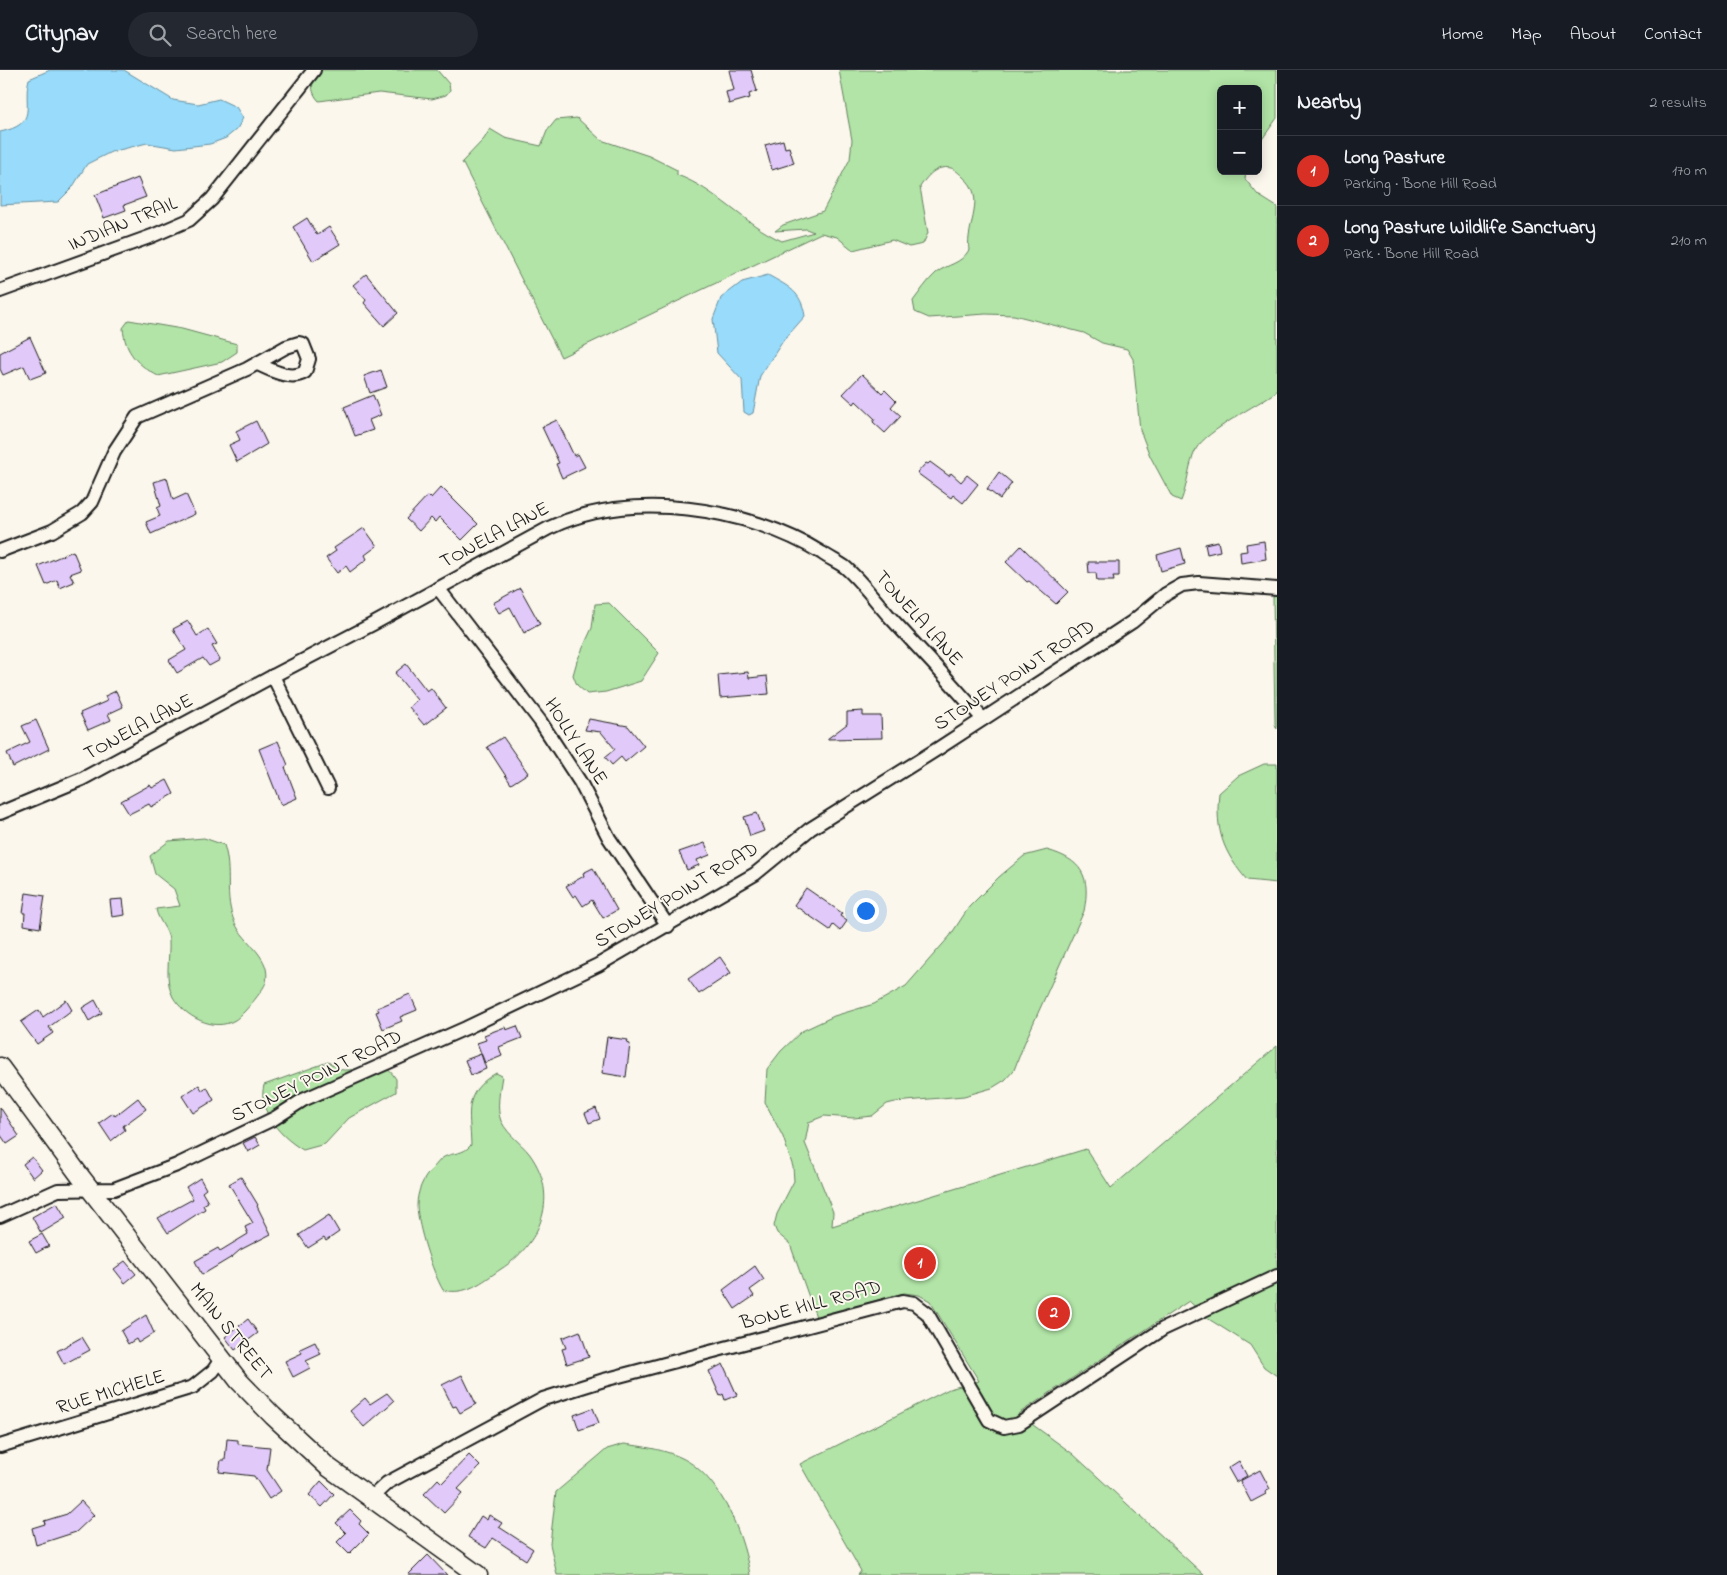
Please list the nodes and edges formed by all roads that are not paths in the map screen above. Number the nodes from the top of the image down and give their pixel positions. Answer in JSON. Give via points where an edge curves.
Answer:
{"nodes":[{"id":1,"x":314,"y":70,"type":"edge"},
{"id":2,"x":0,"y":291,"type":"edge"},
{"id":3,"x":258,"y":364,"type":"dead end"},
{"id":4,"x":0,"y":551,"type":"edge"},
{"id":5,"x":438,"y":588,"type":"junction"},
{"id":6,"x":1277,"y":589,"type":"edge"},
{"id":7,"x":273,"y":676,"type":"junction"},
{"id":8,"x":983,"y":719,"type":"junction"},
{"id":9,"x":328,"y":788,"type":"dead end"},
{"id":10,"x":0,"y":813,"type":"edge"},
{"id":11,"x":668,"y":926,"type":"junction"},
{"id":12,"x":0,"y":1067,"type":"edge"},
{"id":13,"x":91,"y":1188,"type":"junction"},
{"id":14,"x":0,"y":1216,"type":"edge"},
{"id":15,"x":1277,"y":1276,"type":"edge"},
{"id":16,"x":222,"y":1358,"type":"junction"},
{"id":17,"x":0,"y":1446,"type":"edge"},
{"id":18,"x":372,"y":1498,"type":"junction"},
{"id":19,"x":478,"y":1575,"type":"edge"}],
"edges":[{"from":1,"to":2,"type":"street","name":"INDIAN TRAIL","via":[[212,199],[189,220]]},
{"from":3,"to":4,"type":"street","via":[[137,417],[118,444],[92,502],[82,513],[52,531]]},
{"from":5,"to":7,"type":"street","name":"TONELA LANE"},
{"from":5,"to":8,"type":"street","name":"TONELA LANE","via":[[549,528],[579,516],[665,506],[727,515],[782,532],[844,567]]},
{"from":5,"to":11,"type":"street","name":"HOLLY LANE","via":[[540,721],[580,782],[609,838]]},
{"from":6,"to":8,"type":"street","name":"STONEY POINT ROAD","via":[[1199,583],[1182,586]]},
{"from":7,"to":9,"type":"street"},
{"from":7,"to":10,"type":"street","name":"TONELA LANE","via":[[82,779]]},
{"from":8,"to":11,"type":"street","name":"STONEY POINT ROAD","via":[[810,829],[755,874]]},
{"from":11,"to":13,"type":"street","name":"STONEY POINT ROAD","via":[[576,976],[311,1096],[267,1122],[177,1165],[114,1189]]},
{"from":12,"to":13,"type":"main road","name":"MAIN STREET"},
{"from":13,"to":14,"type":"street","name":"STONEY POINT ROAD","via":[[58,1190]]},
{"from":13,"to":16,"type":"main road","name":"MAIN STREET"},
{"from":15,"to":18,"type":"street","name":"BONE HILL ROAD","via":[[1163,1329],[1019,1424],[1004,1427],[989,1420],[927,1313],[914,1303],[903,1301],[543,1399],[387,1483]]},
{"from":16,"to":17,"type":"street","name":"RUE MICHELE","via":[[203,1381],[193,1387]]},
{"from":16,"to":18,"type":"main road","name":"MAIN STREET","via":[[274,1416],[328,1466]]},
{"from":18,"to":19,"type":"main road","name":"MAIN STREET"}]}
